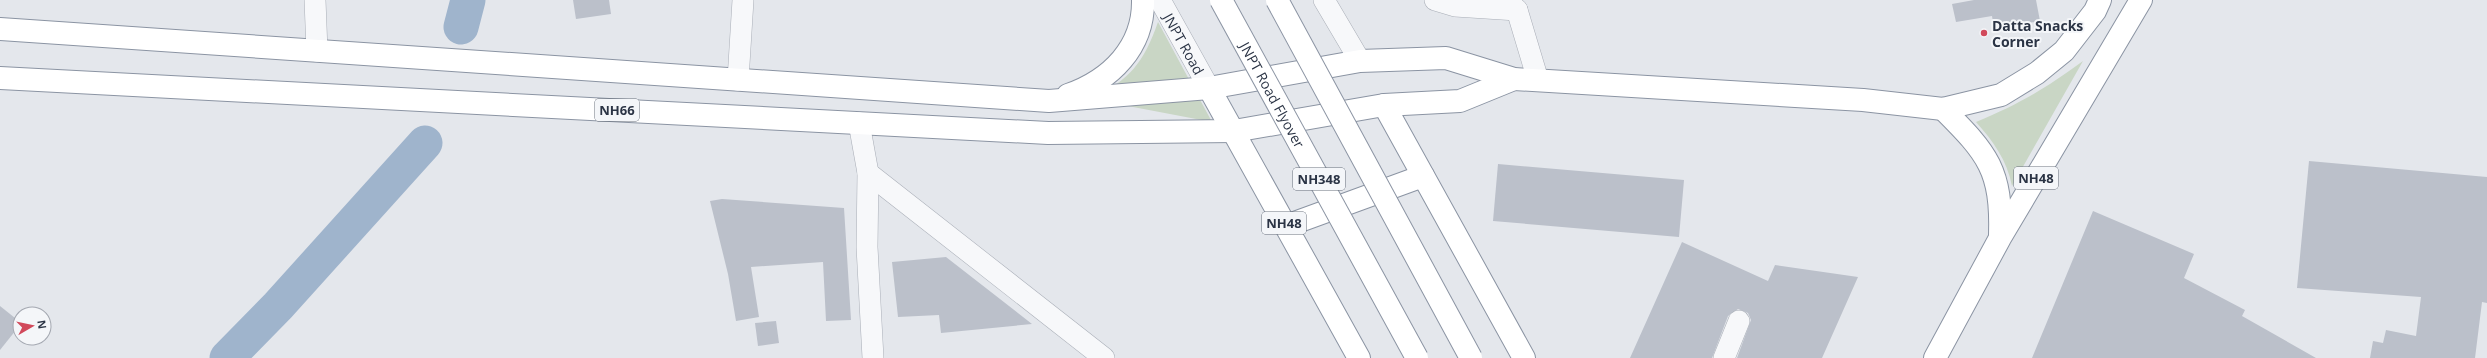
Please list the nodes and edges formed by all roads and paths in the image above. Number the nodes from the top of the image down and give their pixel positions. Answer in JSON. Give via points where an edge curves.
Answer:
{"nodes":[{"id":1,"x":315,"y":0,"type":"edge"},
{"id":2,"x":743,"y":0,"type":"edge"},
{"id":3,"x":1143,"y":0,"type":"edge"},
{"id":4,"x":1160,"y":0,"type":"edge"},
{"id":5,"x":1221,"y":0,"type":"edge"},
{"id":6,"x":1276,"y":0,"type":"edge"},
{"id":7,"x":1324,"y":0,"type":"edge"},
{"id":8,"x":1435,"y":0,"type":"edge"},
{"id":9,"x":2100,"y":0,"type":"edge"},
{"id":10,"x":2141,"y":0,"type":"edge"},
{"id":11,"x":1512,"y":5,"type":"edge"},
{"id":12,"x":0,"y":29,"type":"edge"},
{"id":13,"x":317,"y":51,"type":"junction"},
{"id":14,"x":1360,"y":61,"type":"junction"},
{"id":15,"x":0,"y":78,"type":"edge"},
{"id":16,"x":1514,"y":79,"type":"junction"},
{"id":17,"x":738,"y":80,"type":"junction"},
{"id":18,"x":1538,"y":80,"type":"junction"},
{"id":19,"x":1209,"y":88,"type":"junction"},
{"id":20,"x":1049,"y":102,"type":"junction"},
{"id":21,"x":1384,"y":105,"type":"junction"},
{"id":22,"x":1932,"y":107,"type":"junction"},
{"id":23,"x":859,"y":123,"type":"junction"},
{"id":24,"x":1234,"y":131,"type":"junction"},
{"id":25,"x":868,"y":173,"type":"junction"},
{"id":26,"x":1423,"y":176,"type":"junction"},
{"id":27,"x":1286,"y":226,"type":"junction"},
{"id":28,"x":2000,"y":238,"type":"junction"},
{"id":29,"x":1739,"y":321,"type":"dead end"},
{"id":30,"x":872,"y":358,"type":"edge"},
{"id":31,"x":1104,"y":358,"type":"edge"},
{"id":32,"x":1359,"y":358,"type":"edge"},
{"id":33,"x":1417,"y":358,"type":"edge"},
{"id":34,"x":1471,"y":358,"type":"edge"},
{"id":35,"x":1524,"y":358,"type":"edge"},
{"id":36,"x":1724,"y":358,"type":"edge"},
{"id":37,"x":1935,"y":358,"type":"edge"}],
"edges":[{"from":1,"to":13,"type":"street"},
{"from":2,"to":17,"type":"street"},
{"from":3,"to":20,"type":"highway","via":[[1139,32],[1122,61],[1104,77],[1076,92]]},
{"from":4,"to":19,"type":"street","name":"JNPT Road"},
{"from":5,"to":33,"type":"highway","name":"JNPT Road Flyover","number":"NH348","bridge":true},
{"from":6,"to":34,"type":"highway","number":"NH348","bridge":true},
{"from":7,"to":14,"type":"street"},
{"from":8,"to":11,"type":"street","via":[[1455,6]]},
{"from":9,"to":22,"type":"highway","via":[[2095,11],[2064,51],[2036,73],[2001,94]]},
{"from":10,"to":28,"type":"highway","number":"NH48"},
{"from":11,"to":18,"type":"street"},
{"from":12,"to":13,"type":"highway"},
{"from":13,"to":17,"type":"highway"},
{"from":14,"to":16,"type":"highway","via":[[1446,58]]},
{"from":14,"to":19,"type":"highway"},
{"from":15,"to":23,"type":"highway","number":"NH66"},
{"from":16,"to":18,"type":"highway"},
{"from":16,"to":21,"type":"highway","via":[[1460,101]]},
{"from":17,"to":20,"type":"highway"},
{"from":18,"to":22,"type":"highway","via":[[1863,100]]},
{"from":19,"to":20,"type":"highway"},
{"from":19,"to":24,"type":"highway","number":"NH48"},
{"from":21,"to":24,"type":"highway"},
{"from":21,"to":26,"type":"highway"},
{"from":22,"to":28,"type":"highway","via":[[1972,139],[1990,164],[1999,196]]},
{"from":23,"to":24,"type":"highway","number":"NH66","via":[[1048,133]]},
{"from":23,"to":25,"type":"street"},
{"from":24,"to":27,"type":"highway","number":"NH48"},
{"from":25,"to":30,"type":"street","via":[[867,247]]},
{"from":25,"to":31,"type":"street"},
{"from":26,"to":27,"type":"highway"},
{"from":26,"to":35,"type":"highway"},
{"from":27,"to":32,"type":"highway","number":"NH48"},
{"from":28,"to":37,"type":"highway","number":"NH48"},
{"from":29,"to":36,"type":"street"}]}
